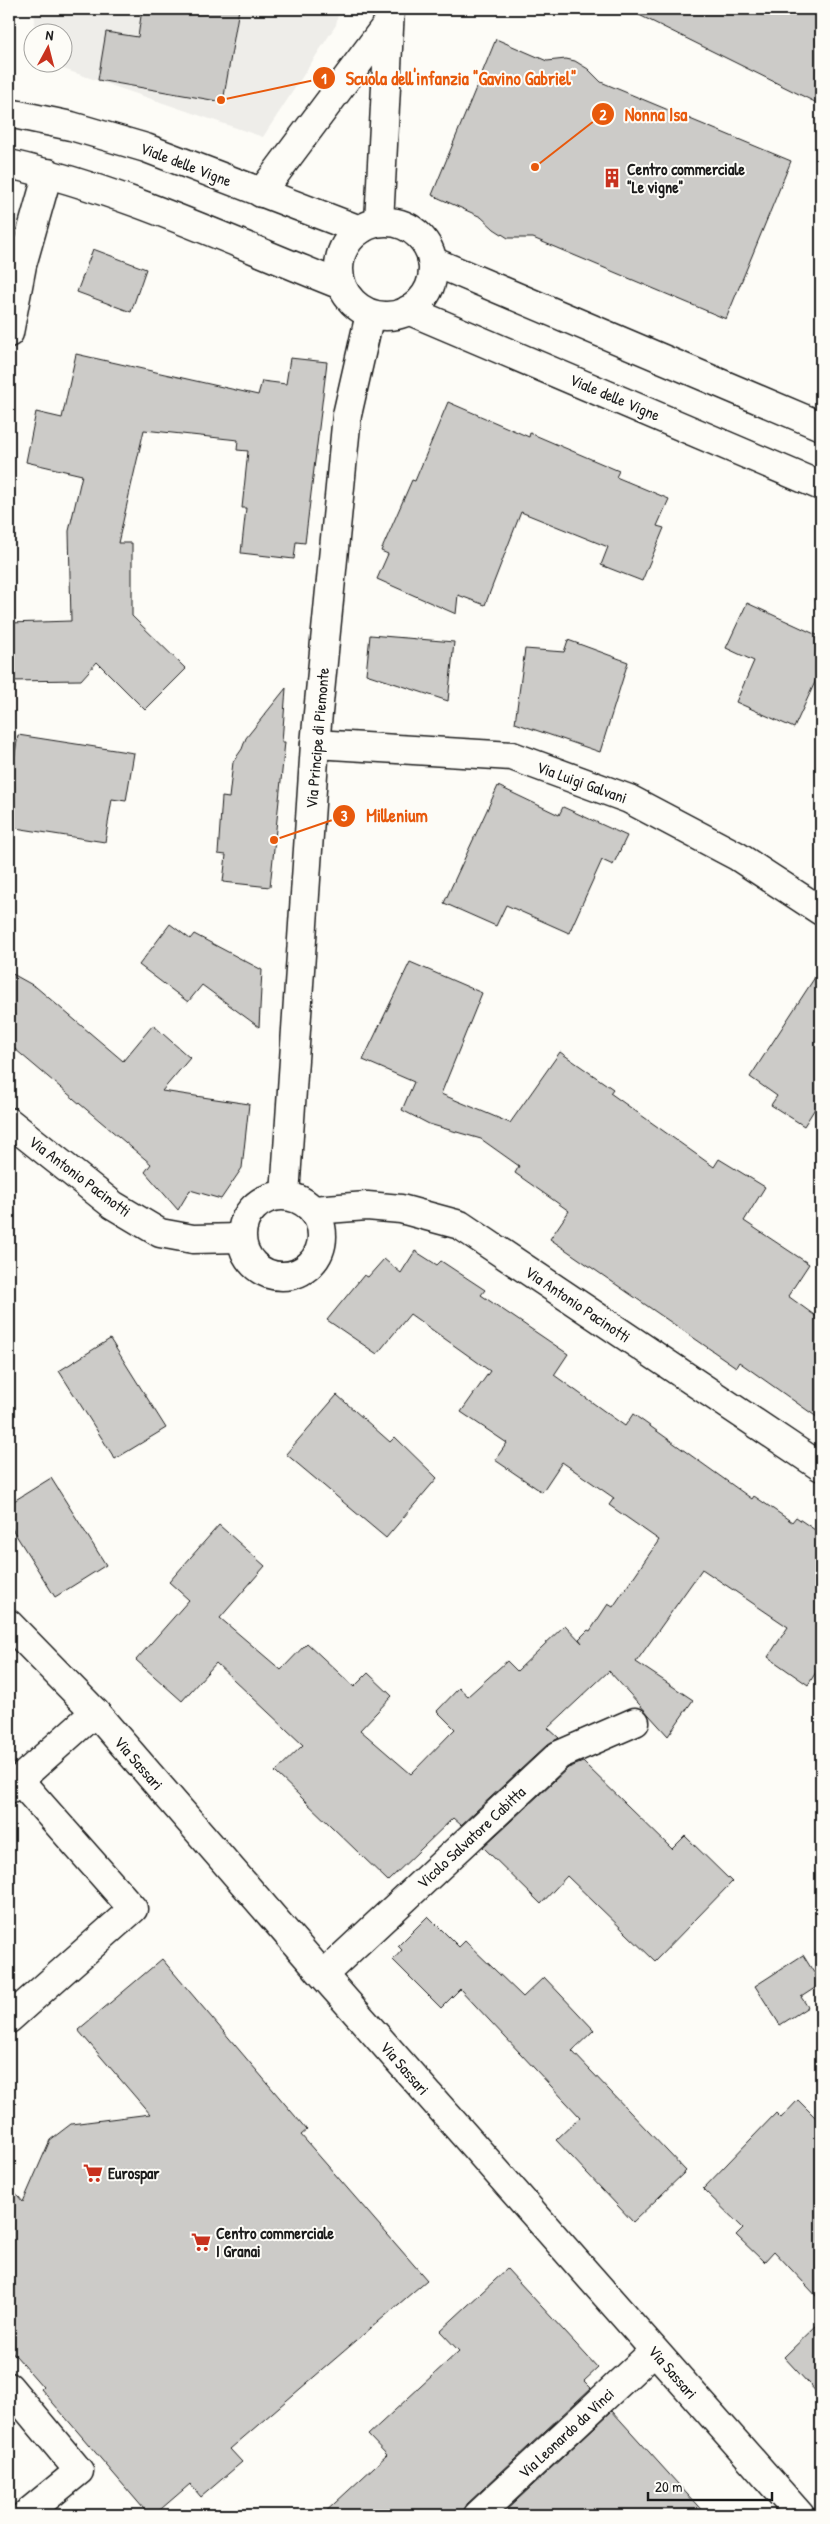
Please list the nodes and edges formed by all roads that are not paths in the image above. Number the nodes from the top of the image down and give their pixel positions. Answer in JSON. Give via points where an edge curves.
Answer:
{"nodes":[{"id":1,"x":389,"y":16,"type":"edge"},
{"id":2,"x":9,"y":113,"type":"edge"},
{"id":3,"x":9,"y":164,"type":"edge"},
{"id":4,"x":48,"y":173,"type":"junction"},
{"id":5,"x":261,"y":192,"type":"junction"},
{"id":6,"x":370,"y":226,"type":"junction"},
{"id":7,"x":432,"y":261,"type":"junction"},
{"id":8,"x":341,"y":285,"type":"junction"},
{"id":9,"x":408,"y":310,"type":"junction"},
{"id":10,"x":370,"y":314,"type":"junction"},
{"id":11,"x":9,"y":333,"type":"edge"},
{"id":12,"x":821,"y":426,"type":"edge"},
{"id":13,"x":821,"y":486,"type":"edge"},
{"id":14,"x":315,"y":744,"type":"junction"},
{"id":15,"x":821,"y":911,"type":"edge"},
{"id":16,"x":9,"y":1122,"type":"edge"},
{"id":17,"x":285,"y":1195,"type":"junction"},
{"id":18,"x":313,"y":1210,"type":"junction"},
{"id":19,"x":241,"y":1238,"type":"junction"},
{"id":20,"x":821,"y":1467,"type":"edge"},
{"id":21,"x":9,"y":1624,"type":"edge"},
{"id":22,"x":95,"y":1712,"type":"junction"},
{"id":23,"x":636,"y":1722,"type":"dead end"},
{"id":24,"x":14,"y":1785,"type":"edge"},
{"id":25,"x":323,"y":1975,"type":"junction"},
{"id":26,"x":9,"y":2019,"type":"edge"},
{"id":27,"x":654,"y":2351,"type":"junction"},
{"id":28,"x":9,"y":2387,"type":"edge"},
{"id":29,"x":25,"y":2515,"type":"edge"},
{"id":30,"x":478,"y":2515,"type":"edge"},
{"id":31,"x":800,"y":2515,"type":"edge"}],
"edges":[{"from":1,"to":5,"type":"street"},
{"from":1,"to":6,"type":"street"},
{"from":2,"to":5,"type":"street","name":"Viale delle Vigne","via":[[72,126],[146,148]]},
{"from":3,"to":4,"type":"street"},
{"from":4,"to":8,"type":"street","via":[[127,200]]},
{"from":4,"to":11,"type":"street","via":[[22,265]]},
{"from":5,"to":6,"type":"street","name":"Viale delle Vigne"},
{"from":6,"to":7,"type":"street","via":[[394,223],[408,227],[428,247]]},
{"from":6,"to":8,"type":"street","via":[[348,240],[341,254],[338,270]]},
{"from":7,"to":9,"type":"street","via":[[429,290]]},
{"from":7,"to":12,"type":"street"},
{"from":8,"to":10,"type":"street","via":[[348,297]]},
{"from":9,"to":10,"type":"street","via":[[396,315]]},
{"from":9,"to":13,"type":"street","name":"Viale delle Vigne"},
{"from":10,"to":14,"type":"street","name":"Via Principe di Piemonte","via":[[347,415]]},
{"from":14,"to":15,"type":"street","name":"Via Luigi Galvani","via":[[512,756],[629,799],[738,856]]},
{"from":14,"to":17,"type":"street","name":"Via Principe di Piemonte"},
{"from":16,"to":19,"type":"street","name":"Via Antonio Pacinotti","via":[[113,1205],[160,1233],[193,1239]]},
{"from":17,"to":18,"type":"street","via":[[305,1202]]},
{"from":17,"to":19,"type":"street","via":[[259,1202],[249,1212]]},
{"from":18,"to":19,"type":"street","via":[[320,1222],[320,1249],[303,1270],[276,1276],[263,1271],[244,1251]]},
{"from":18,"to":20,"type":"street","name":"Via Antonio Pacinotti","via":[[367,1206],[401,1209],[460,1225]]},
{"from":21,"to":22,"type":"street","name":"Via Sassari"},
{"from":22,"to":24,"type":"street"},
{"from":22,"to":25,"type":"street","name":"Via Sassari"},
{"from":23,"to":25,"type":"street","name":"Vicolo Salvatore Cabitta","via":[[559,1755]]},
{"from":24,"to":26,"type":"street","via":[[133,1909]]},
{"from":25,"to":27,"type":"street","name":"Via Sassari"},
{"from":27,"to":30,"type":"street","name":"Via Leonardo da Vinci"},
{"from":27,"to":31,"type":"street","name":"Via Sassari"},
{"from":28,"to":29,"type":"street","via":[[79,2470]]}]}
